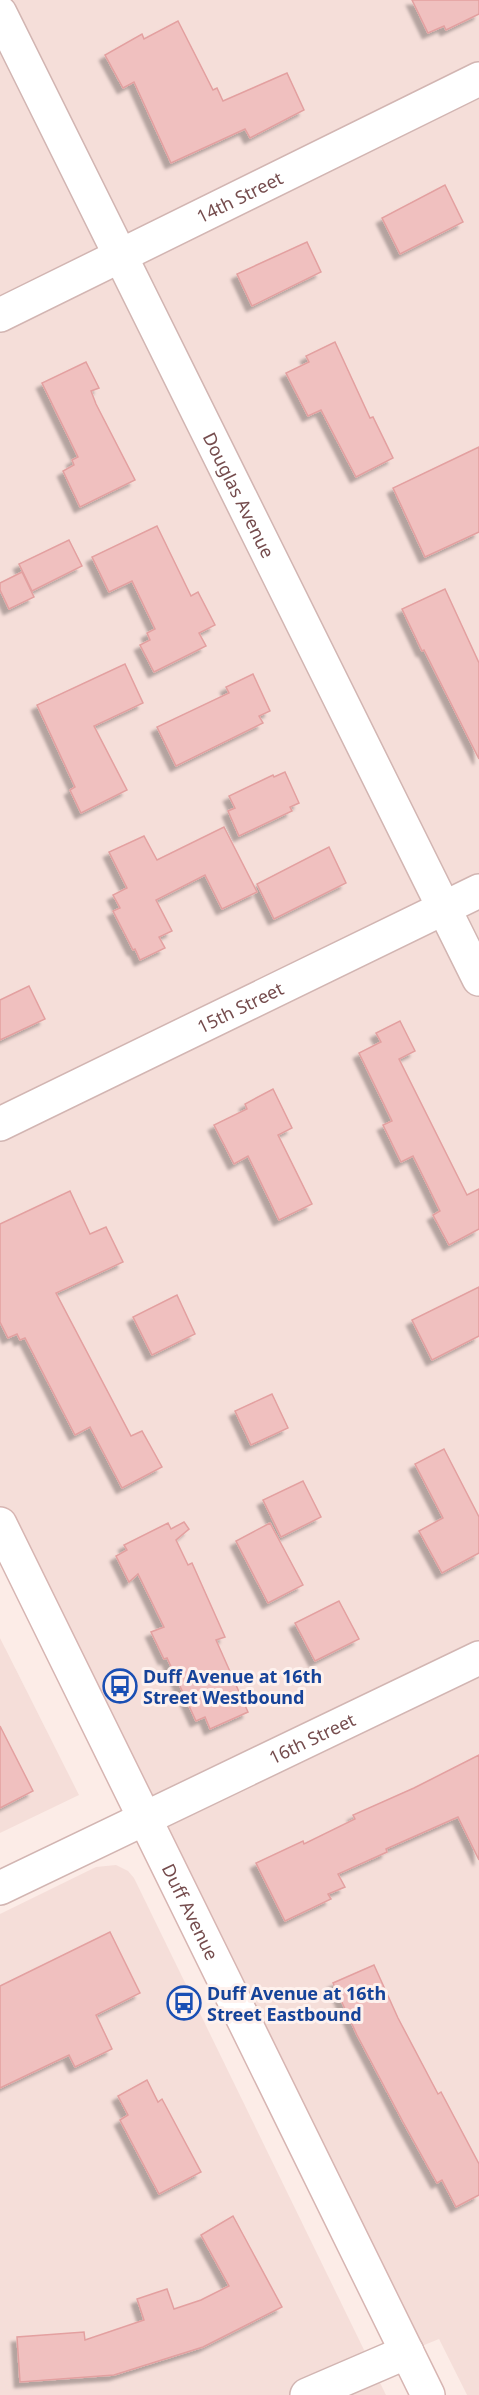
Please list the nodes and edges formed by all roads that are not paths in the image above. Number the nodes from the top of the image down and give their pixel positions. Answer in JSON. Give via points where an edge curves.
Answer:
{"nodes":[{"id":1,"x":0,"y":13,"type":"edge"},
{"id":2,"x":479,"y":79,"type":"edge"},
{"id":3,"x":120,"y":255,"type":"junction"},
{"id":4,"x":0,"y":315,"type":"edge"},
{"id":5,"x":479,"y":891,"type":"edge"},
{"id":6,"x":444,"y":908,"type":"junction"},
{"id":7,"x":479,"y":979,"type":"edge"},
{"id":8,"x":0,"y":1124,"type":"edge"},
{"id":9,"x":0,"y":1524,"type":"edge"},
{"id":10,"x":479,"y":1658,"type":"edge"},
{"id":11,"x":145,"y":1819,"type":"junction"},
{"id":12,"x":0,"y":1888,"type":"edge"},
{"id":13,"x":407,"y":2352,"type":"junction"},
{"id":14,"x":307,"y":2395,"type":"edge"},
{"id":15,"x":428,"y":2395,"type":"edge"}],
"edges":[{"from":1,"to":3,"type":"street","name":"Douglas Avenue"},
{"from":2,"to":3,"type":"street","name":"14th Street"},
{"from":3,"to":4,"type":"street","name":"14th Street"},
{"from":3,"to":6,"type":"street","name":"Douglas Avenue"},
{"from":5,"to":6,"type":"street","name":"15th Street"},
{"from":6,"to":7,"type":"street","name":"Douglas Avenue"},
{"from":6,"to":8,"type":"street","name":"15th Street"},
{"from":9,"to":11,"type":"street","name":"Duff Avenue"},
{"from":10,"to":11,"type":"street","name":"16th Street"},
{"from":11,"to":12,"type":"street","name":"16th Street"},
{"from":11,"to":13,"type":"street","name":"Duff Avenue"},
{"from":13,"to":14,"type":"street"},
{"from":13,"to":15,"type":"street","name":"Duff Avenue"}]}
